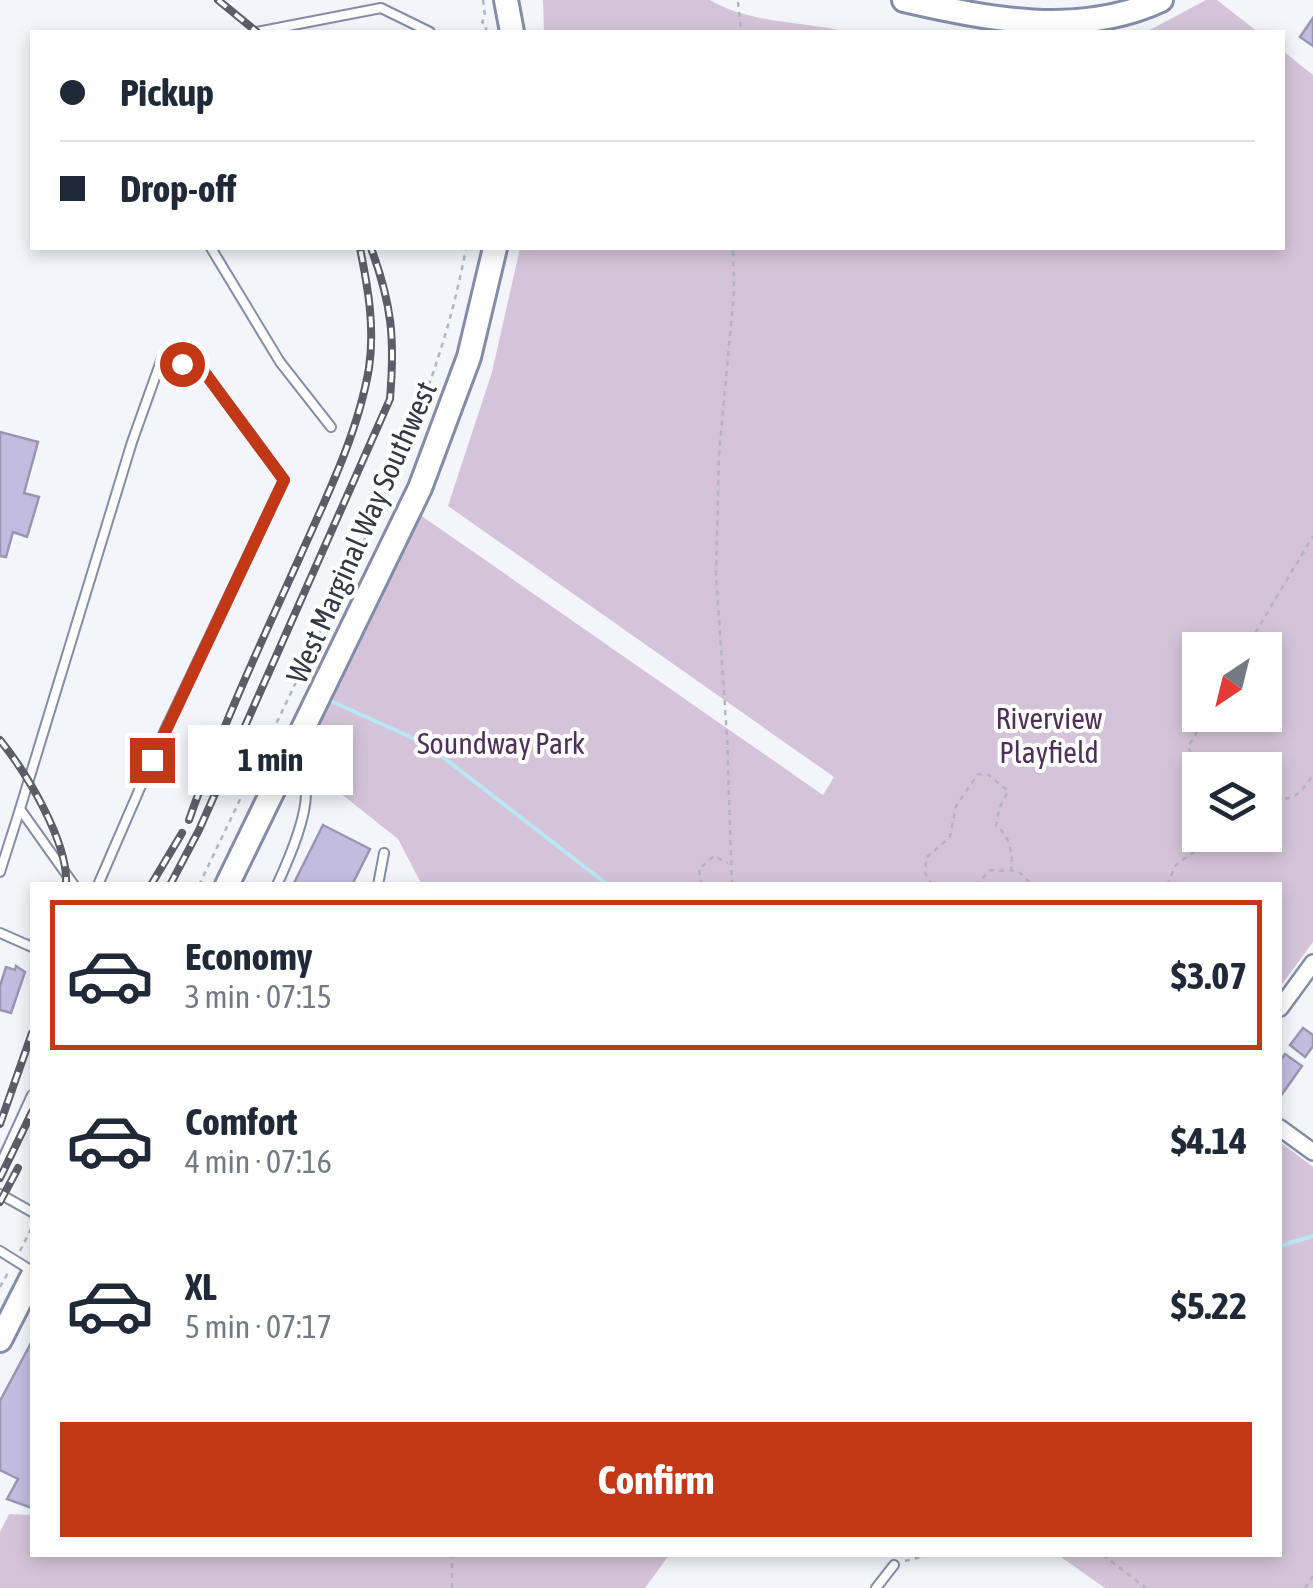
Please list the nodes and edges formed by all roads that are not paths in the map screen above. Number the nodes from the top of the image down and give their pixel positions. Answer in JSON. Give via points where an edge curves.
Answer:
{"nodes":[{"id":1,"x":362,"y":0,"type":"edge"},
{"id":2,"x":904,"y":0,"type":"edge"},
{"id":3,"x":1161,"y":0,"type":"edge"},
{"id":4,"x":366,"y":11,"type":"junction"},
{"id":5,"x":267,"y":30,"type":"edge"},
{"id":6,"x":426,"y":30,"type":"edge"},
{"id":7,"x":212,"y":250,"type":"edge"},
{"id":8,"x":495,"y":250,"type":"edge"},
{"id":9,"x":331,"y":427,"type":"dead end"},
{"id":10,"x":288,"y":761,"type":"junction"},
{"id":11,"x":20,"y":809,"type":"junction"},
{"id":12,"x":384,"y":854,"type":"dead end"},
{"id":13,"x":0,"y":872,"type":"edge"},
{"id":14,"x":72,"y":882,"type":"edge"},
{"id":15,"x":99,"y":882,"type":"edge"},
{"id":16,"x":228,"y":882,"type":"edge"},
{"id":17,"x":278,"y":882,"type":"edge"},
{"id":18,"x":379,"y":882,"type":"edge"},
{"id":19,"x":0,"y":933,"type":"edge"},
{"id":20,"x":30,"y":945,"type":"edge"},
{"id":21,"x":1313,"y":962,"type":"edge"},
{"id":22,"x":1282,"y":1005,"type":"edge"},
{"id":23,"x":30,"y":1100,"type":"edge"},
{"id":24,"x":1282,"y":1129,"type":"edge"},
{"id":25,"x":1313,"y":1152,"type":"edge"},
{"id":26,"x":0,"y":1165,"type":"edge"},
{"id":27,"x":0,"y":1194,"type":"edge"},
{"id":28,"x":30,"y":1211,"type":"edge"},
{"id":29,"x":0,"y":1251,"type":"edge"},
{"id":30,"x":30,"y":1280,"type":"edge"},
{"id":31,"x":30,"y":1283,"type":"edge"},
{"id":32,"x":0,"y":1340,"type":"edge"},
{"id":33,"x":894,"y":1564,"type":"road end"},
{"id":34,"x":876,"y":1588,"type":"edge"}],
"edges":[{"from":1,"to":4,"type":"lane"},
{"from":2,"to":3,"type":"main road","via":[[1035,22],[1121,14]]},
{"from":4,"to":5,"type":"lane"},
{"from":4,"to":6,"type":"lane","via":[[381,8]]},
{"from":7,"to":9,"type":"lane","via":[[280,362]]},
{"from":8,"to":10,"type":"main road","name":"West Marginal Way Southwest","via":[[470,357],[427,472]]},
{"from":10,"to":16,"type":"main road","name":"West Marginal Way Southwest"},
{"from":10,"to":17,"type":"lane","via":[[305,783],[304,804]]},
{"from":11,"to":13,"type":"lane"},
{"from":11,"to":14,"type":"lane"},
{"from":11,"to":15,"type":"lane","via":[[162,358],[202,369],[284,480]]},
{"from":12,"to":18,"type":"lane"},
{"from":19,"to":20,"type":"lane"},
{"from":21,"to":22,"type":"street"},
{"from":23,"to":26,"type":"lane"},
{"from":24,"to":25,"type":"street"},
{"from":27,"to":28,"type":"lane"},
{"from":29,"to":30,"type":"lane"},
{"from":31,"to":32,"type":"main road"},
{"from":33,"to":34,"type":"lane"}]}
